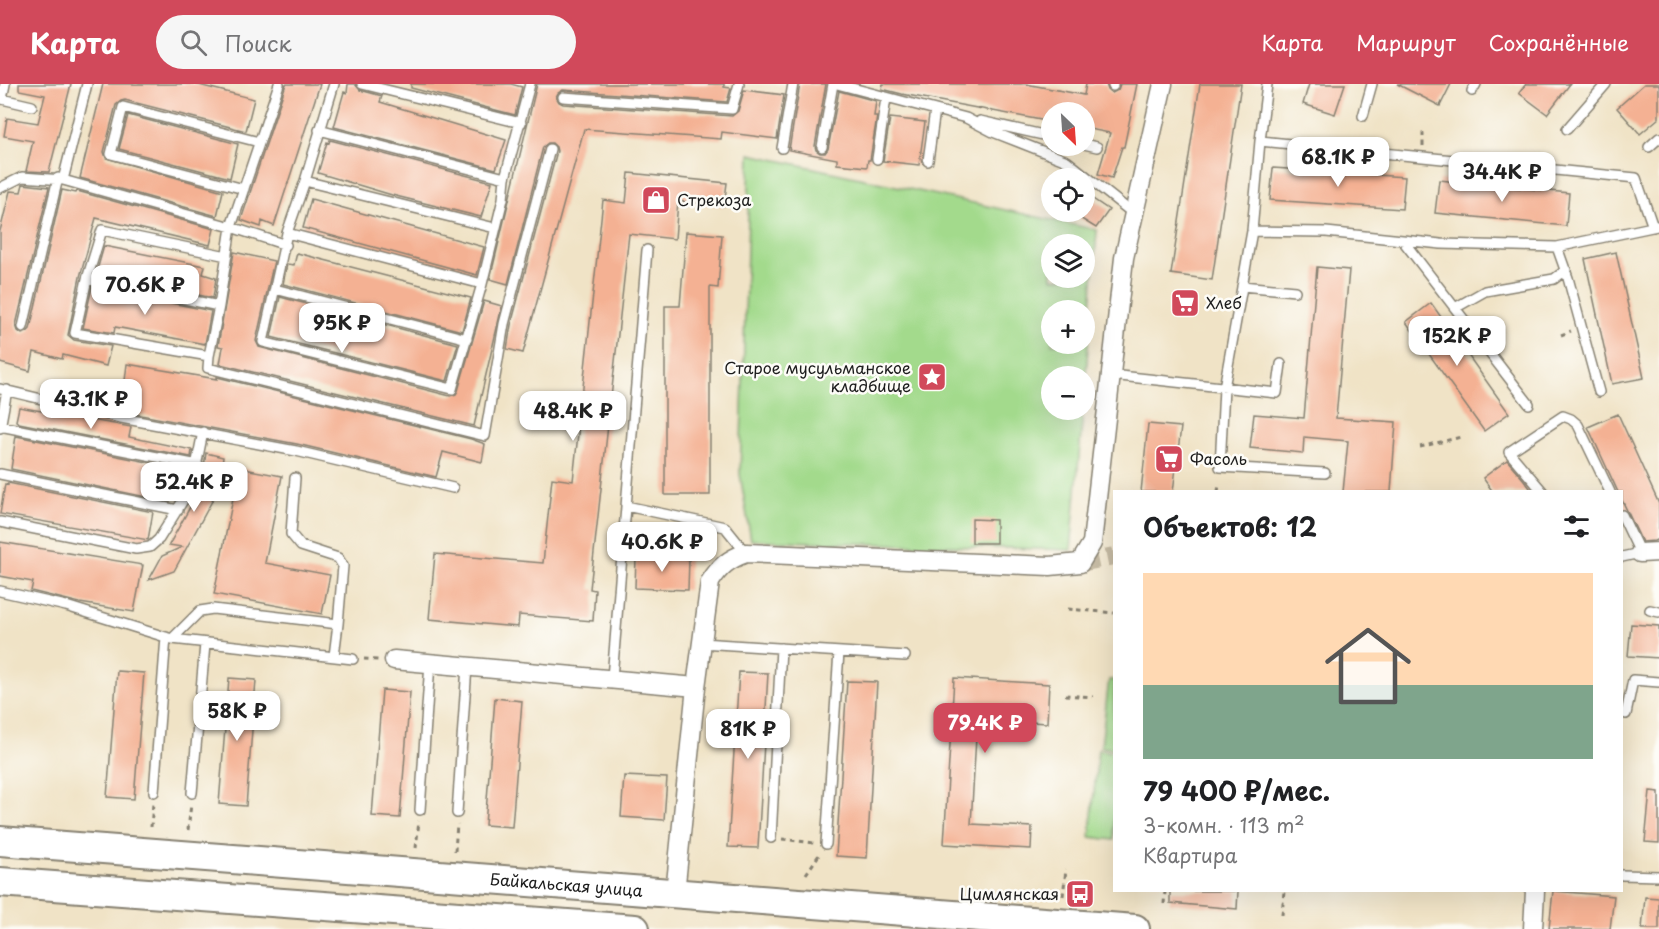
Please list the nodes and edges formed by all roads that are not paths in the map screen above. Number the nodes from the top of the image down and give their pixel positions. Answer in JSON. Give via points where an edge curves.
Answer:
{"nodes":[{"id":1,"x":5,"y":84,"type":"edge"},
{"id":2,"x":87,"y":84,"type":"edge"},
{"id":3,"x":279,"y":84,"type":"edge"},
{"id":4,"x":334,"y":84,"type":"edge"},
{"id":5,"x":362,"y":84,"type":"edge"},
{"id":6,"x":530,"y":84,"type":"edge"},
{"id":7,"x":738,"y":84,"type":"edge"},
{"id":8,"x":792,"y":84,"type":"edge"},
{"id":9,"x":835,"y":84,"type":"edge"},
{"id":10,"x":1163,"y":84,"type":"edge"},
{"id":11,"x":1267,"y":84,"type":"edge"},
{"id":12,"x":1372,"y":84,"type":"edge"},
{"id":13,"x":1606,"y":84,"type":"edge"},
{"id":14,"x":563,"y":98,"type":"dead end"},
{"id":15,"x":886,"y":98,"type":"junction"},
{"id":16,"x":32,"y":106,"type":"dead end"},
{"id":17,"x":935,"y":110,"type":"junction"},
{"id":18,"x":1363,"y":116,"type":"dead end"},
{"id":19,"x":966,"y":118,"type":"junction"},
{"id":20,"x":521,"y":123,"type":"junction"},
{"id":21,"x":1567,"y":129,"type":"dead end"},
{"id":22,"x":319,"y":130,"type":"junction"},
{"id":23,"x":1041,"y":135,"type":"edge"},
{"id":24,"x":1659,"y":138,"type":"edge"},
{"id":25,"x":1260,"y":141,"type":"junction"},
{"id":26,"x":259,"y":142,"type":"junction"},
{"id":27,"x":822,"y":147,"type":"dead end"},
{"id":28,"x":1649,"y":147,"type":"dead end"},
{"id":29,"x":782,"y":148,"type":"dead end"},
{"id":30,"x":550,"y":149,"type":"dead end"},
{"id":31,"x":877,"y":159,"type":"dead end"},
{"id":32,"x":928,"y":161,"type":"dead end"},
{"id":33,"x":505,"y":178,"type":"junction"},
{"id":34,"x":60,"y":179,"type":"junction"},
{"id":35,"x":305,"y":181,"type":"junction"},
{"id":36,"x":0,"y":188,"type":"edge"},
{"id":37,"x":244,"y":189,"type":"junction"},
{"id":38,"x":1135,"y":215,"type":"junction"},
{"id":39,"x":231,"y":227,"type":"junction"},
{"id":40,"x":1656,"y":227,"type":"edge"},
{"id":41,"x":495,"y":228,"type":"junction"},
{"id":42,"x":1252,"y":231,"type":"junction"},
{"id":43,"x":287,"y":233,"type":"junction"},
{"id":44,"x":1404,"y":242,"type":"junction"},
{"id":45,"x":285,"y":245,"type":"junction"},
{"id":46,"x":1557,"y":247,"type":"junction"},
{"id":47,"x":647,"y":250,"type":"dead end"},
{"id":48,"x":227,"y":256,"type":"junction"},
{"id":49,"x":1566,"y":270,"type":"junction"},
{"id":50,"x":87,"y":279,"type":"junction"},
{"id":51,"x":482,"y":284,"type":"junction"},
{"id":52,"x":1242,"y":286,"type":"junction"},
{"id":53,"x":275,"y":289,"type":"junction"},
{"id":54,"x":1295,"y":291,"type":"dead end"},
{"id":55,"x":219,"y":306,"type":"junction"},
{"id":56,"x":1455,"y":308,"type":"junction"},
{"id":57,"x":23,"y":327,"type":"dead end"},
{"id":58,"x":467,"y":339,"type":"junction"},
{"id":59,"x":209,"y":356,"type":"junction"},
{"id":60,"x":1281,"y":364,"type":"dead end"},
{"id":61,"x":1111,"y":375,"type":"junction"},
{"id":62,"x":1224,"y":388,"type":"junction"},
{"id":63,"x":4,"y":389,"type":"edge"},
{"id":64,"x":1599,"y":392,"type":"dead end"},
{"id":65,"x":1528,"y":404,"type":"dead end"},
{"id":66,"x":0,"y":427,"type":"edge"},
{"id":67,"x":203,"y":432,"type":"junction"},
{"id":68,"x":198,"y":465,"type":"junction"},
{"id":69,"x":1325,"y":473,"type":"dead end"},
{"id":70,"x":0,"y":474,"type":"edge"},
{"id":71,"x":295,"y":478,"type":"dead end"},
{"id":72,"x":453,"y":488,"type":"dead end"},
{"id":73,"x":1541,"y":490,"type":"edge"},
{"id":74,"x":1609,"y":490,"type":"edge"},
{"id":75,"x":626,"y":506,"type":"junction"},
{"id":76,"x":178,"y":510,"type":"junction"},
{"id":77,"x":1623,"y":517,"type":"edge"},
{"id":78,"x":0,"y":522,"type":"edge"},
{"id":79,"x":1659,"y":552,"type":"edge"},
{"id":80,"x":746,"y":553,"type":"junction"},
{"id":81,"x":1640,"y":553,"type":"junction"},
{"id":82,"x":1623,"y":557,"type":"edge"},
{"id":83,"x":0,"y":591,"type":"edge"},
{"id":84,"x":338,"y":624,"type":"junction"},
{"id":85,"x":169,"y":638,"type":"junction"},
{"id":86,"x":702,"y":643,"type":"junction"},
{"id":87,"x":205,"y":644,"type":"junction"},
{"id":88,"x":781,"y":648,"type":"junction"},
{"id":89,"x":839,"y":651,"type":"junction"},
{"id":90,"x":334,"y":656,"type":"junction"},
{"id":91,"x":905,"y":656,"type":"dead end"},
{"id":92,"x":353,"y":658,"type":"road end"},
{"id":93,"x":394,"y":660,"type":"road end"},
{"id":94,"x":430,"y":663,"type":"junction"},
{"id":95,"x":466,"y":666,"type":"junction"},
{"id":96,"x":612,"y":678,"type":"junction"},
{"id":97,"x":1659,"y":682,"type":"edge"},
{"id":98,"x":696,"y":687,"type":"junction"},
{"id":99,"x":1623,"y":713,"type":"edge"},
{"id":100,"x":154,"y":792,"type":"road end"},
{"id":101,"x":192,"y":793,"type":"road end"},
{"id":102,"x":420,"y":810,"type":"road end"},
{"id":103,"x":457,"y":813,"type":"road end"},
{"id":104,"x":771,"y":838,"type":"road end"},
{"id":105,"x":0,"y":842,"type":"edge"},
{"id":106,"x":826,"y":844,"type":"road end"},
{"id":107,"x":1623,"y":875,"type":"edge"},
{"id":108,"x":1659,"y":876,"type":"edge"},
{"id":109,"x":0,"y":882,"type":"edge"},
{"id":110,"x":1535,"y":892,"type":"edge"},
{"id":111,"x":675,"y":893,"type":"junction"},
{"id":112,"x":634,"y":929,"type":"edge"},
{"id":113,"x":1135,"y":929,"type":"edge"},
{"id":114,"x":1533,"y":929,"type":"edge"}],
"edges":[{"from":1,"to":16,"type":"lane","via":[[2,99]]},
{"from":2,"to":34,"type":"lane"},
{"from":3,"to":26,"type":"lane"},
{"from":4,"to":22,"type":"lane"},
{"from":5,"to":20,"type":"lane"},
{"from":6,"to":20,"type":"lane"},
{"from":7,"to":14,"type":"lane","via":[[732,109]]},
{"from":8,"to":29,"type":"lane"},
{"from":9,"to":15,"type":"lane"},
{"from":9,"to":27,"type":"lane"},
{"from":10,"to":38,"type":"street"},
{"from":11,"to":25,"type":"lane"},
{"from":12,"to":18,"type":"lane"},
{"from":13,"to":21,"type":"lane"},
{"from":15,"to":17,"type":"lane"},
{"from":15,"to":31,"type":"lane"},
{"from":17,"to":19,"type":"lane"},
{"from":17,"to":32,"type":"lane"},
{"from":19,"to":23,"type":"lane"},
{"from":19,"to":38,"type":"lane","via":[[1067,160]]},
{"from":20,"to":33,"type":"lane"},
{"from":22,"to":33,"type":"lane"},
{"from":22,"to":35,"type":"lane"},
{"from":24,"to":28,"type":"lane"},
{"from":25,"to":40,"type":"lane","via":[[1636,178]]},
{"from":25,"to":42,"type":"lane"},
{"from":26,"to":37,"type":"lane"},
{"from":26,"to":37,"type":"lane","via":[[123,107],[111,154]]},
{"from":30,"to":59,"type":"lane","via":[[504,324],[486,435],[208,368]]},
{"from":33,"to":41,"type":"lane"},
{"from":34,"to":36,"type":"lane","via":[[22,177]]},
{"from":34,"to":39,"type":"lane"},
{"from":34,"to":57,"type":"lane"},
{"from":35,"to":41,"type":"lane"},
{"from":35,"to":43,"type":"lane"},
{"from":37,"to":39,"type":"lane"},
{"from":38,"to":61,"type":"street","via":[[1125,258]]},
{"from":39,"to":45,"type":"lane"},
{"from":39,"to":48,"type":"lane"},
{"from":40,"to":46,"type":"lane"},
{"from":41,"to":51,"type":"lane"},
{"from":42,"to":44,"type":"lane","via":[[1326,232]]},
{"from":42,"to":52,"type":"lane"},
{"from":43,"to":45,"type":"lane"},
{"from":43,"to":51,"type":"lane"},
{"from":44,"to":46,"type":"lane"},
{"from":44,"to":56,"type":"lane"},
{"from":45,"to":53,"type":"lane"},
{"from":46,"to":49,"type":"lane"},
{"from":47,"to":75,"type":"lane"},
{"from":48,"to":50,"type":"lane","via":[[102,230]]},
{"from":48,"to":55,"type":"lane"},
{"from":49,"to":56,"type":"lane","via":[[1554,279],[1485,291]]},
{"from":49,"to":64,"type":"lane"},
{"from":50,"to":55,"type":"lane"},
{"from":50,"to":59,"type":"lane","via":[[75,333]]},
{"from":51,"to":58,"type":"lane"},
{"from":52,"to":54,"type":"lane"},
{"from":52,"to":62,"type":"lane"},
{"from":53,"to":58,"type":"lane"},
{"from":53,"to":58,"type":"lane","via":[[263,342],[452,389]]},
{"from":55,"to":59,"type":"lane"},
{"from":56,"to":65,"type":"lane"},
{"from":60,"to":62,"type":"lane","via":[[1277,393]]},
{"from":61,"to":62,"type":"lane"},
{"from":61,"to":80,"type":"street","via":[[1092,543],[1080,563],[1050,566]]},
{"from":62,"to":69,"type":"lane","via":[[1220,467]]},
{"from":63,"to":66,"type":"lane"},
{"from":63,"to":67,"type":"lane","via":[[116,417]]},
{"from":66,"to":68,"type":"lane"},
{"from":67,"to":68,"type":"lane"},
{"from":67,"to":72,"type":"lane"},
{"from":68,"to":76,"type":"lane","via":[[192,486]]},
{"from":70,"to":76,"type":"lane"},
{"from":71,"to":84,"type":"lane","via":[[291,534],[301,546],[338,558],[344,566]]},
{"from":73,"to":74,"type":"lane","via":[[1509,452],[1563,416],[1578,425]]},
{"from":75,"to":80,"type":"lane","via":[[725,527]]},
{"from":75,"to":96,"type":"lane"},
{"from":76,"to":78,"type":"lane","via":[[159,539],[150,547],[136,549]]},
{"from":77,"to":81,"type":"lane"},
{"from":79,"to":81,"type":"street"},
{"from":80,"to":86,"type":"street","via":[[717,569],[710,582]]},
{"from":81,"to":82,"type":"lane"},
{"from":83,"to":85,"type":"lane","via":[[66,606]]},
{"from":84,"to":85,"type":"lane","via":[[213,609],[200,611]]},
{"from":84,"to":90,"type":"lane"},
{"from":85,"to":87,"type":"lane"},
{"from":85,"to":100,"type":"lane"},
{"from":86,"to":88,"type":"lane"},
{"from":86,"to":98,"type":"street"},
{"from":87,"to":90,"type":"lane"},
{"from":87,"to":101,"type":"lane"},
{"from":88,"to":89,"type":"lane"},
{"from":88,"to":104,"type":"lane"},
{"from":89,"to":91,"type":"lane"},
{"from":89,"to":106,"type":"lane"},
{"from":90,"to":92,"type":"lane"},
{"from":93,"to":94,"type":"street"},
{"from":94,"to":95,"type":"street"},
{"from":94,"to":102,"type":"lane"},
{"from":95,"to":96,"type":"street"},
{"from":95,"to":103,"type":"lane"},
{"from":96,"to":98,"type":"street"},
{"from":97,"to":99,"type":"lane","via":[[1633,680],[1626,714]]},
{"from":98,"to":111,"type":"street"},
{"from":105,"to":111,"type":"main road","name":"Байкальская улица"},
{"from":107,"to":108,"type":"lane"},
{"from":109,"to":112,"type":"main road"},
{"from":110,"to":114,"type":"street"},
{"from":111,"to":113,"type":"main road","name":"Байкальская улица"}]}
